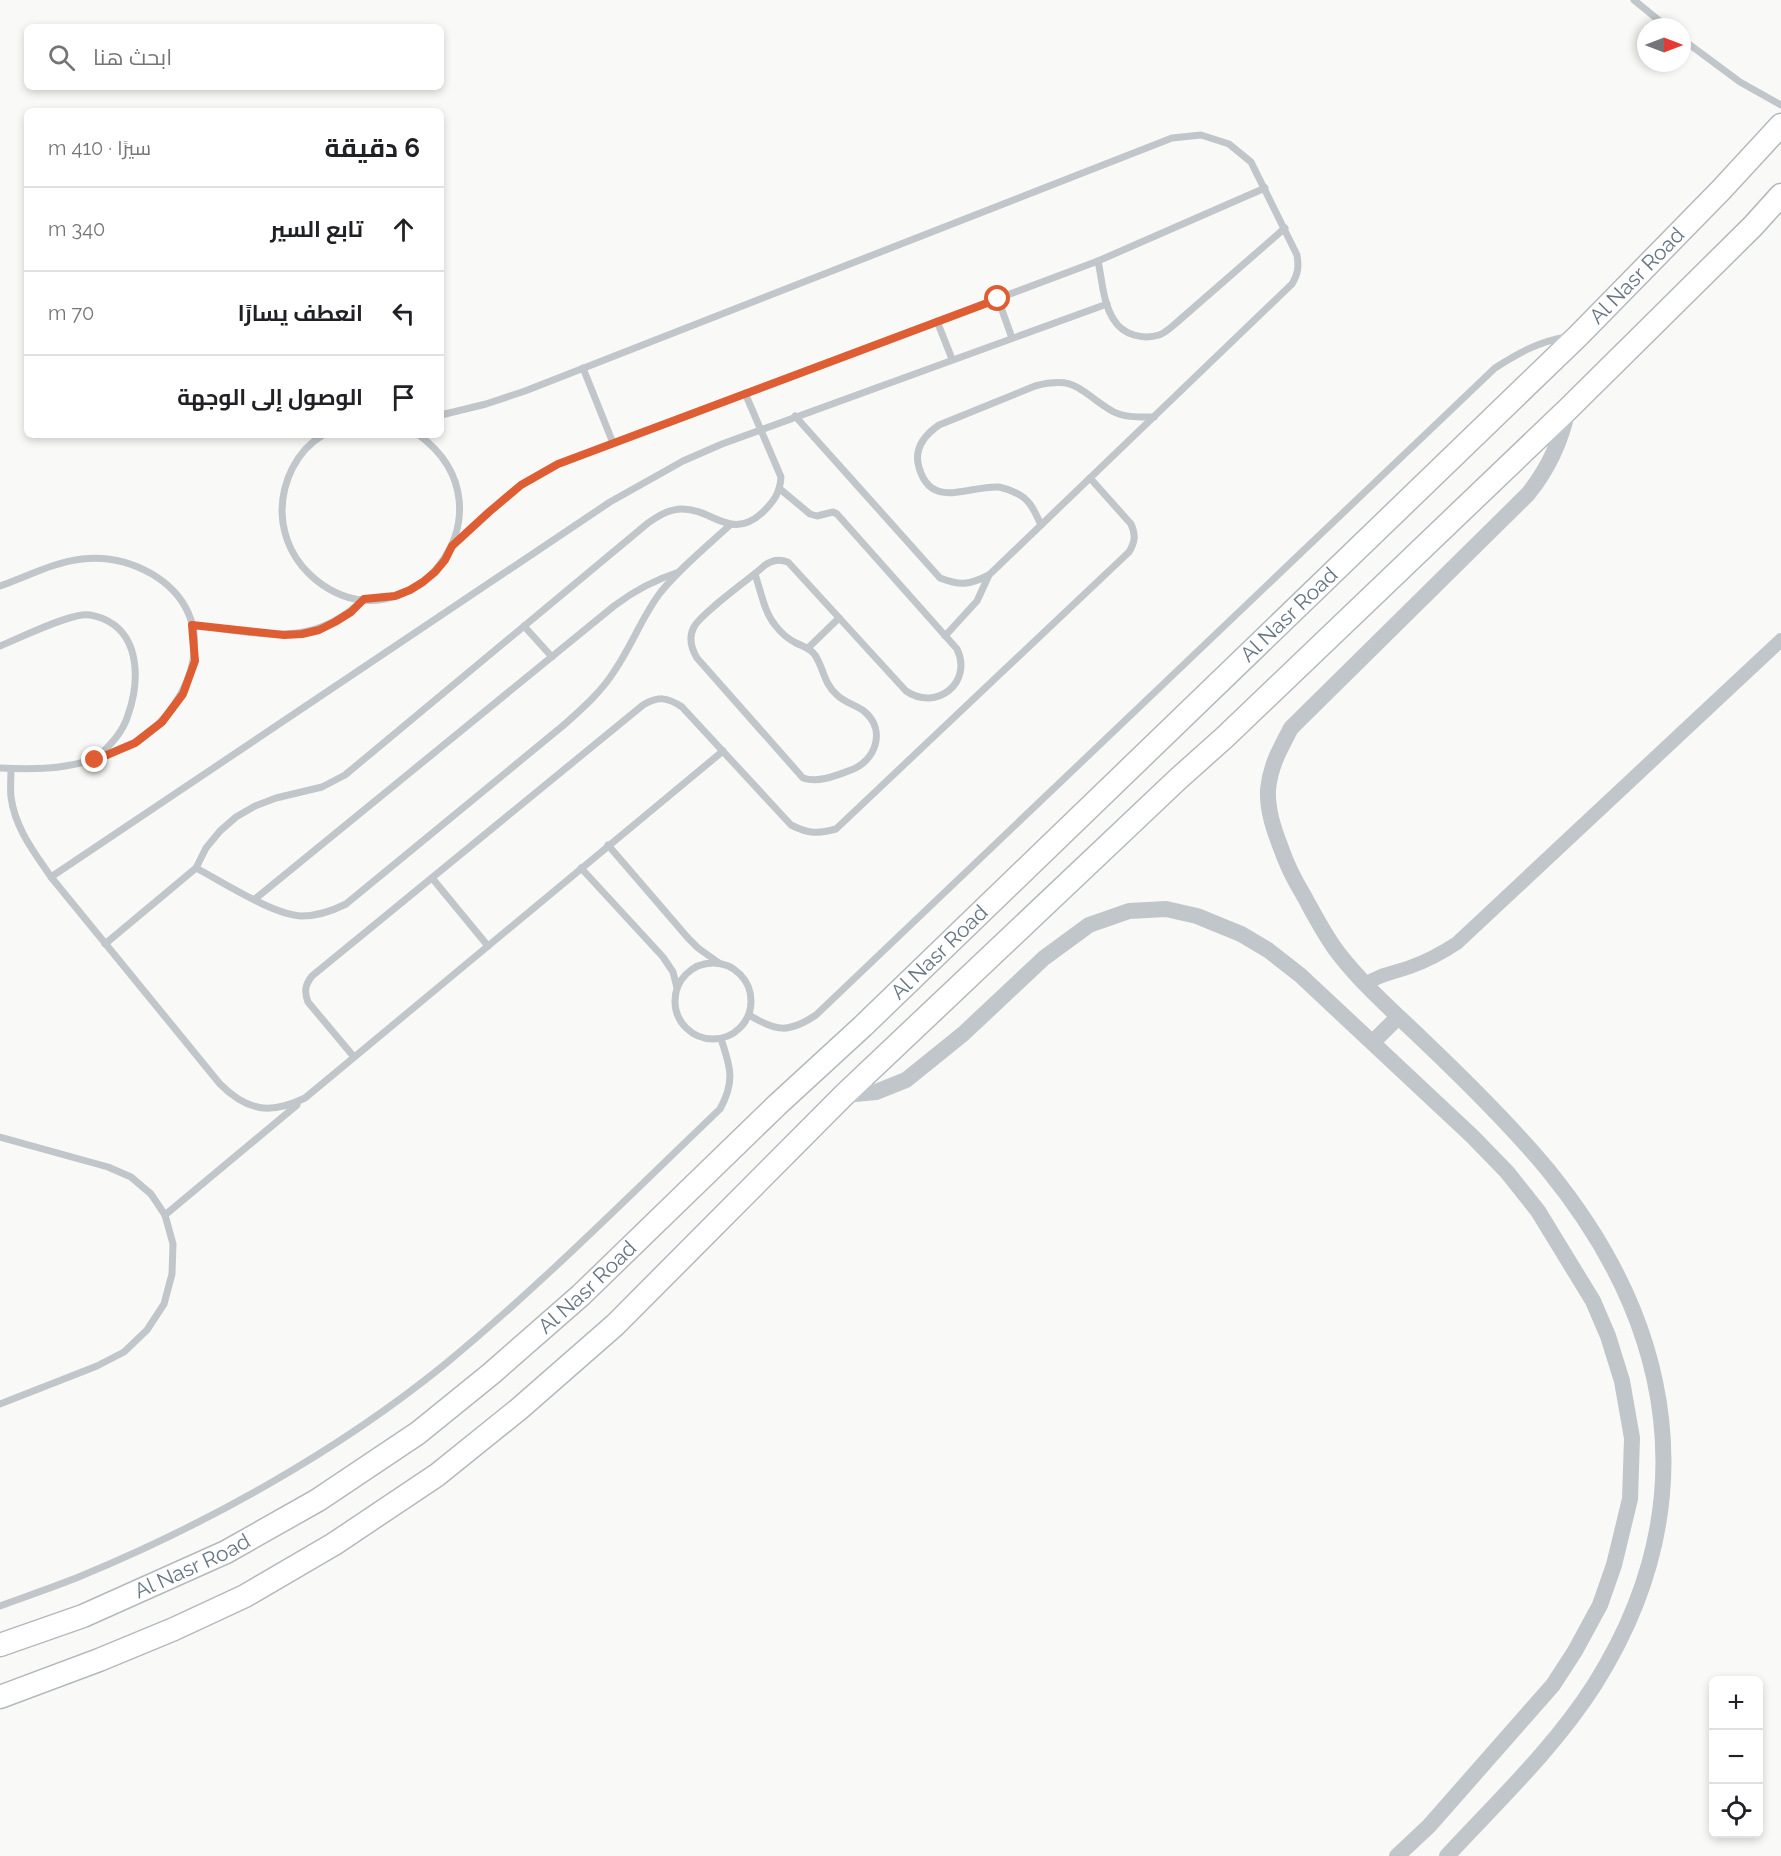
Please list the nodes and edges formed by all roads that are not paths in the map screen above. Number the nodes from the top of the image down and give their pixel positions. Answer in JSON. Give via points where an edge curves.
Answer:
{"nodes":[{"id":1,"x":1634,"y":0,"type":"edge"},
{"id":2,"x":1656,"y":18,"type":"edge"},
{"id":3,"x":1691,"y":46,"type":"edge"},
{"id":4,"x":1781,"y":105,"type":"edge"},
{"id":5,"x":1781,"y":125,"type":"edge"},
{"id":6,"x":1265,"y":188,"type":"junction"},
{"id":7,"x":1781,"y":195,"type":"edge"},
{"id":8,"x":1285,"y":228,"type":"junction"},
{"id":9,"x":1098,"y":261,"type":"junction"},
{"id":10,"x":998,"y":299,"type":"junction"},
{"id":11,"x":1107,"y":304,"type":"junction"},
{"id":12,"x":937,"y":321,"type":"junction"},
{"id":13,"x":1579,"y":335,"type":"junction"},
{"id":14,"x":1012,"y":338,"type":"junction"},
{"id":15,"x":952,"y":359,"type":"junction"},
{"id":16,"x":583,"y":368,"type":"junction"},
{"id":17,"x":745,"y":393,"type":"junction"},
{"id":18,"x":1568,"y":409,"type":"junction"},
{"id":19,"x":444,"y":414,"type":"edge"},
{"id":20,"x":795,"y":416,"type":"junction"},
{"id":21,"x":1154,"y":417,"type":"junction"},
{"id":22,"x":761,"y":428,"type":"junction"},
{"id":23,"x":319,"y":438,"type":"edge"},
{"id":24,"x":422,"y":438,"type":"edge"},
{"id":25,"x":613,"y":443,"type":"junction"},
{"id":26,"x":1090,"y":478,"type":"junction"},
{"id":27,"x":780,"y":489,"type":"junction"},
{"id":28,"x":730,"y":525,"type":"junction"},
{"id":29,"x":1041,"y":525,"type":"junction"},
{"id":30,"x":452,"y":546,"type":"junction"},
{"id":31,"x":680,"y":572,"type":"junction"},
{"id":32,"x":755,"y":574,"type":"junction"},
{"id":33,"x":989,"y":575,"type":"junction"},
{"id":34,"x":0,"y":586,"type":"edge"},
{"id":35,"x":364,"y":599,"type":"junction"},
{"id":36,"x":839,"y":618,"type":"junction"},
{"id":37,"x":192,"y":625,"type":"junction"},
{"id":38,"x":524,"y":627,"type":"junction"},
{"id":39,"x":945,"y":636,"type":"junction"},
{"id":40,"x":1781,"y":640,"type":"edge"},
{"id":41,"x":0,"y":646,"type":"edge"},
{"id":42,"x":808,"y":648,"type":"junction"},
{"id":43,"x":552,"y":657,"type":"junction"},
{"id":44,"x":723,"y":751,"type":"junction"},
{"id":45,"x":95,"y":760,"type":"junction"},
{"id":46,"x":0,"y":768,"type":"edge"},
{"id":47,"x":11,"y":768,"type":"junction"},
{"id":48,"x":608,"y":845,"type":"junction"},
{"id":49,"x":196,"y":868,"type":"junction"},
{"id":50,"x":581,"y":868,"type":"junction"},
{"id":51,"x":51,"y":877,"type":"junction"},
{"id":52,"x":432,"y":878,"type":"junction"},
{"id":53,"x":255,"y":899,"type":"junction"},
{"id":54,"x":105,"y":944,"type":"junction"},
{"id":55,"x":488,"y":946,"type":"junction"},
{"id":56,"x":721,"y":964,"type":"junction"},
{"id":57,"x":1366,"y":984,"type":"junction"},
{"id":58,"x":677,"y":988,"type":"junction"},
{"id":59,"x":749,"y":1015,"type":"junction"},
{"id":60,"x":1398,"y":1017,"type":"junction"},
{"id":61,"x":722,"y":1039,"type":"junction"},
{"id":62,"x":1373,"y":1042,"type":"junction"},
{"id":63,"x":354,"y":1057,"type":"junction"},
{"id":64,"x":844,"y":1095,"type":"junction"},
{"id":65,"x":305,"y":1098,"type":"junction"},
{"id":66,"x":0,"y":1137,"type":"edge"},
{"id":67,"x":165,"y":1215,"type":"junction"},
{"id":68,"x":0,"y":1404,"type":"edge"},
{"id":69,"x":0,"y":1606,"type":"edge"},
{"id":70,"x":0,"y":1645,"type":"edge"},
{"id":71,"x":0,"y":1697,"type":"edge"},
{"id":72,"x":1397,"y":1856,"type":"edge"},
{"id":73,"x":1447,"y":1856,"type":"edge"}],
"edges":[{"from":1,"to":2,"type":"lane"},
{"from":3,"to":4,"type":"lane"},
{"from":5,"to":13,"type":"highway","name":"Al Nasr Road"},
{"from":6,"to":8,"type":"lane"},
{"from":6,"to":9,"type":"lane"},
{"from":6,"to":16,"type":"lane","via":[[1251,162],[1229,144],[1201,135],[1172,138]]},
{"from":7,"to":18,"type":"highway","name":"Al Nasr Road"},
{"from":8,"to":11,"type":"lane","via":[[1161,334],[1143,337],[1126,332],[1114,320]]},
{"from":8,"to":21,"type":"lane","via":[[1299,265],[1292,284]]},
{"from":9,"to":10,"type":"lane"},
{"from":9,"to":11,"type":"lane"},
{"from":10,"to":12,"type":"lane"},
{"from":10,"to":14,"type":"lane"},
{"from":11,"to":14,"type":"lane"},
{"from":12,"to":15,"type":"lane"},
{"from":12,"to":17,"type":"lane"},
{"from":13,"to":59,"type":"lane","via":[[1535,345],[1495,368],[816,1015],[801,1025],[782,1030]]},
{"from":13,"to":70,"type":"highway","name":"Al Nasr Road","via":[[581,1295],[492,1373],[409,1439],[318,1500],[226,1552],[83,1616]]},
{"from":14,"to":15,"type":"lane"},
{"from":15,"to":20,"type":"lane"},
{"from":16,"to":19,"type":"lane","via":[[515,394]]},
{"from":16,"to":25,"type":"lane"},
{"from":17,"to":22,"type":"lane"},
{"from":17,"to":25,"type":"lane"},
{"from":18,"to":57,"type":"street","via":[[1550,463],[1528,494],[1292,728],[1273,761],[1268,793],[1272,824],[1287,867],[1324,933]]},
{"from":18,"to":64,"type":"highway","name":"Al Nasr Road"},
{"from":20,"to":22,"type":"lane"},
{"from":20,"to":33,"type":"lane","via":[[940,578],[956,584],[974,583]]},
{"from":21,"to":26,"type":"lane"},
{"from":21,"to":29,"type":"lane","via":[[1114,412],[1084,390],[1069,383],[1052,382],[949,420],[927,433],[918,459],[929,484],[941,492],[955,494],[998,487],[1018,493],[1033,506]]},
{"from":22,"to":27,"type":"lane","via":[[780,471]]},
{"from":22,"to":51,"type":"lane","via":[[683,461],[610,502]]},
{"from":23,"to":35,"type":"lane","via":[[289,474],[282,504],[285,534],[309,574],[334,591]]},
{"from":24,"to":30,"type":"lane","via":[[443,457],[456,485],[460,516]]},
{"from":25,"to":30,"type":"lane","via":[[558,464],[521,485]]},
{"from":26,"to":29,"type":"lane"},
{"from":26,"to":44,"type":"lane","via":[[1131,524],[1135,533],[1129,552],[836,829],[805,832],[791,825]]},
{"from":27,"to":28,"type":"lane","via":[[774,501],[756,518]]},
{"from":27,"to":39,"type":"lane","via":[[810,514],[837,514]]},
{"from":28,"to":31,"type":"lane"},
{"from":28,"to":38,"type":"lane","via":[[697,511],[680,508],[663,513]]},
{"from":29,"to":33,"type":"lane"},
{"from":30,"to":35,"type":"lane","via":[[445,560],[423,582],[395,596]]},
{"from":31,"to":43,"type":"lane","via":[[634,591]]},
{"from":31,"to":53,"type":"lane","via":[[661,592],[615,670],[592,699],[365,890],[324,914],[300,916]]},
{"from":32,"to":36,"type":"lane","via":[[772,561],[788,562]]},
{"from":32,"to":42,"type":"lane","via":[[777,627]]},
{"from":32,"to":42,"type":"lane","via":[[697,621],[690,637],[692,649],[795,771],[813,781],[866,762],[876,742],[876,730],[863,710],[849,704],[826,683],[816,656]]},
{"from":33,"to":39,"type":"lane","via":[[977,601]]},
{"from":34,"to":37,"type":"lane","via":[[82,559],[110,559],[138,566],[163,581],[183,601]]},
{"from":35,"to":37,"type":"lane","via":[[335,622],[302,634]]},
{"from":36,"to":39,"type":"lane","via":[[916,698],[940,696],[959,677],[961,657]]},
{"from":36,"to":42,"type":"lane"},
{"from":37,"to":45,"type":"lane","via":[[195,661],[183,694],[162,722],[135,743]]},
{"from":38,"to":43,"type":"lane"},
{"from":38,"to":49,"type":"lane","via":[[345,775],[322,787],[255,806],[236,817],[206,848]]},
{"from":40,"to":57,"type":"street","via":[[1457,944]]},
{"from":41,"to":45,"type":"lane","via":[[82,615],[101,617],[117,626],[129,640],[135,665],[135,692],[128,718],[114,741]]},
{"from":43,"to":53,"type":"lane"},
{"from":44,"to":48,"type":"lane"},
{"from":44,"to":52,"type":"lane","via":[[682,707],[670,699],[655,698]]},
{"from":45,"to":47,"type":"lane","via":[[54,769]]},
{"from":46,"to":47,"type":"lane"},
{"from":47,"to":51,"type":"lane","via":[[11,797],[18,825]]},
{"from":48,"to":50,"type":"lane"},
{"from":48,"to":56,"type":"lane","via":[[688,938]]},
{"from":49,"to":53,"type":"lane"},
{"from":49,"to":54,"type":"lane"},
{"from":50,"to":55,"type":"lane"},
{"from":50,"to":58,"type":"lane","via":[[663,957]]},
{"from":51,"to":54,"type":"lane"},
{"from":52,"to":55,"type":"lane"},
{"from":52,"to":63,"type":"lane","via":[[307,984],[308,1002]]},
{"from":54,"to":65,"type":"lane","via":[[234,1097],[250,1106],[269,1109],[288,1107]]},
{"from":55,"to":63,"type":"lane"},
{"from":56,"to":58,"type":"lane","via":[[707,963],[694,968]]},
{"from":56,"to":59,"type":"lane","via":[[743,977],[749,989]]},
{"from":57,"to":60,"type":"street"},
{"from":58,"to":61,"type":"lane","via":[[677,1015],[684,1027],[708,1040]]},
{"from":59,"to":61,"type":"lane","via":[[743,1026]]},
{"from":60,"to":62,"type":"street"},
{"from":60,"to":73,"type":"street","via":[[1509,1126],[1548,1171],[1610,1263],[1634,1311],[1648,1351],[1661,1410],[1664,1458],[1662,1506],[1653,1553],[1620,1638],[1595,1684],[1536,1760]]},
{"from":61,"to":69,"type":"lane","via":[[731,1076],[720,1109],[522,1298],[442,1366],[357,1428],[269,1484],[176,1533]]},
{"from":62,"to":64,"type":"street","via":[[1300,975],[1241,934],[1197,916],[1166,909],[1129,911],[1089,926],[1044,958],[963,1034],[906,1080],[876,1092]]},
{"from":62,"to":72,"type":"street","via":[[1472,1136],[1538,1210],[1593,1300],[1608,1336],[1622,1381],[1632,1438],[1630,1499],[1614,1564],[1600,1605],[1575,1651],[1553,1685],[1515,1730]]},
{"from":63,"to":65,"type":"lane"},
{"from":64,"to":71,"type":"highway","name":"Al Nasr Road","via":[[615,1325],[437,1475],[334,1544],[245,1596],[99,1660]]},
{"from":65,"to":67,"type":"lane"},
{"from":66,"to":67,"type":"lane","via":[[131,1177],[151,1194]]},
{"from":67,"to":68,"type":"lane","via":[[173,1244],[172,1274],[164,1304],[147,1330],[124,1352],[97,1366]]}]}
